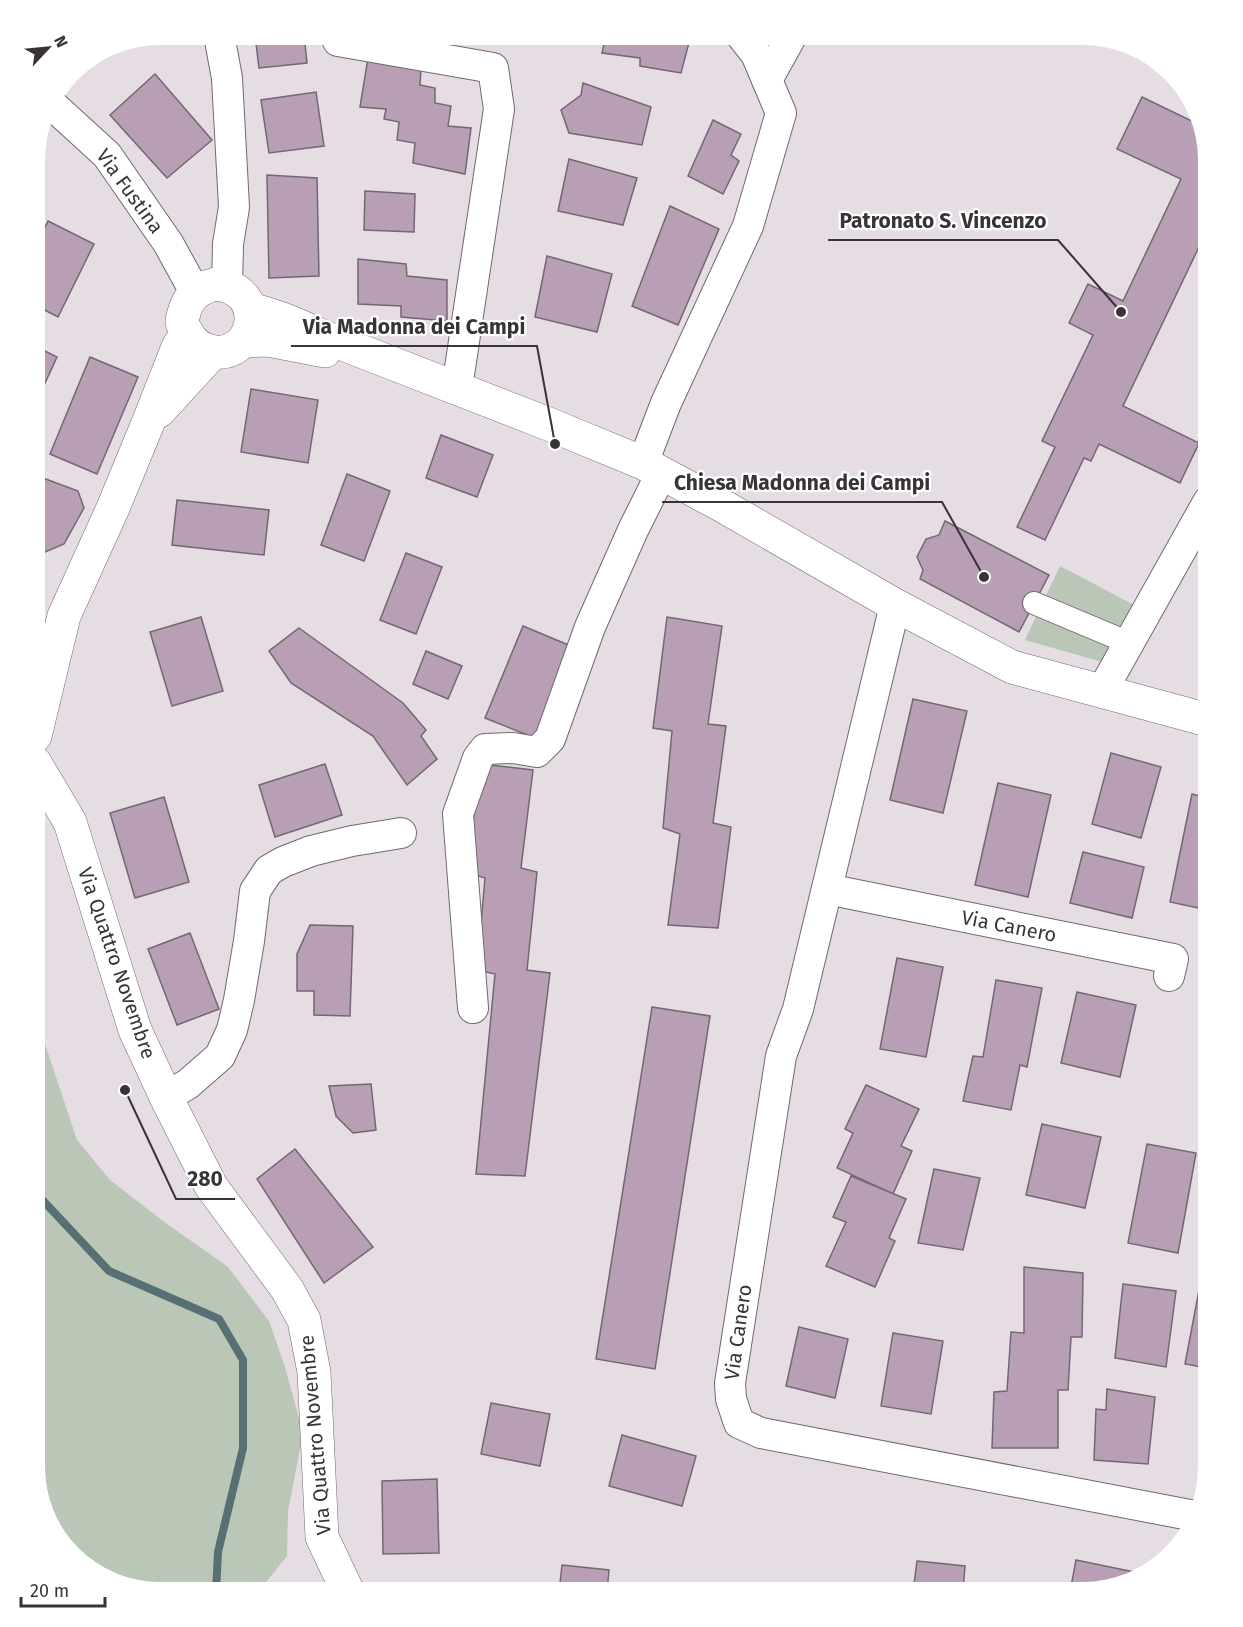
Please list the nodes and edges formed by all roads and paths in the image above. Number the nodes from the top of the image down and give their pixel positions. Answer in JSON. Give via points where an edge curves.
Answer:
{"nodes":[{"id":1,"x":221,"y":45,"type":"edge"},
{"id":2,"x":361,"y":45,"type":"edge"},
{"id":3,"x":749,"y":45,"type":"edge"},
{"id":4,"x":786,"y":45,"type":"edge"},
{"id":5,"x":767,"y":80,"type":"junction"},
{"id":6,"x":57,"y":109,"type":"edge"},
{"id":7,"x":227,"y":285,"type":"junction"},
{"id":8,"x":195,"y":292,"type":"junction"},
{"id":9,"x":250,"y":309,"type":"junction"},
{"id":10,"x":187,"y":333,"type":"junction"},
{"id":11,"x":243,"y":341,"type":"junction"},
{"id":12,"x":213,"y":352,"type":"junction"},
{"id":13,"x":386,"y":361,"type":"junction"},
{"id":14,"x":457,"y":388,"type":"junction"},
{"id":15,"x":148,"y":423,"type":"junction"},
{"id":16,"x":653,"y":469,"type":"junction"},
{"id":17,"x":1198,"y":521,"type":"edge"},
{"id":18,"x":1034,"y":603,"type":"dead end"},
{"id":19,"x":895,"y":605,"type":"junction"},
{"id":20,"x":1129,"y":643,"type":"junction"},
{"id":21,"x":1102,"y":691,"type":"junction"},
{"id":22,"x":45,"y":695,"type":"edge"},
{"id":23,"x":1198,"y":717,"type":"edge"},
{"id":24,"x":45,"y":780,"type":"edge"},
{"id":25,"x":401,"y":833,"type":"dead end"},
{"id":26,"x":827,"y":889,"type":"junction"},
{"id":27,"x":1169,"y":976,"type":"dead end"},
{"id":28,"x":473,"y":1008,"type":"dead end"},
{"id":29,"x":166,"y":1097,"type":"junction"},
{"id":30,"x":1188,"y":1514,"type":"edge"},
{"id":31,"x":343,"y":1582,"type":"edge"}],
"edges":[{"from":1,"to":7,"type":"street","via":[[227,78],[234,207]]},
{"from":2,"to":14,"type":"street","via":[[493,68],[499,110]]},
{"from":3,"to":5,"type":"street"},
{"from":4,"to":5,"type":"street"},
{"from":5,"to":16,"type":"street","via":[[781,113],[748,226],[666,403]]},
{"from":6,"to":8,"type":"street","name":"Via Fustina","via":[[107,155],[168,243]]},
{"from":7,"to":8,"type":"street","via":[[205,286]]},
{"from":7,"to":9,"type":"street","via":[[237,290]]},
{"from":8,"to":10,"type":"street","via":[[184,311],[182,322]]},
{"from":9,"to":11,"type":"street","via":[[252,320]]},
{"from":9,"to":13,"type":"street"},
{"from":10,"to":12,"type":"street","via":[[202,349]]},
{"from":10,"to":15,"type":"street","via":[[177,347]]},
{"from":11,"to":12,"type":"street","via":[[235,348]]},
{"from":11,"to":13,"type":"street","via":[[268,340]]},
{"from":12,"to":15,"type":"street"},
{"from":13,"to":14,"type":"street"},
{"from":14,"to":16,"type":"street"},
{"from":15,"to":22,"type":"street","via":[[64,616]]},
{"from":16,"to":19,"type":"street"},
{"from":16,"to":28,"type":"street","via":[[654,488],[590,627],[550,738],[537,752],[485,749],[478,758],[458,814]]},
{"from":17,"to":20,"type":"street"},
{"from":18,"to":20,"type":"street"},
{"from":19,"to":21,"type":"street","via":[[1012,667]]},
{"from":19,"to":26,"type":"street","name":"Via Canero"},
{"from":20,"to":21,"type":"street"},
{"from":21,"to":23,"type":"street"},
{"from":24,"to":29,"type":"street","name":"Via Quattro Novembre","via":[[69,822],[135,1030]]},
{"from":25,"to":29,"type":"street","via":[[311,851],[269,870],[255,891],[232,1030],[220,1056]]},
{"from":26,"to":27,"type":"street","name":"Via Canero","via":[[1173,959]]},
{"from":26,"to":30,"type":"street","name":"Via Canero","via":[[798,1009],[781,1056],[730,1383],[739,1423],[761,1433]]},
{"from":29,"to":31,"type":"street","name":"Via Quattro Novembre","via":[[211,1186],[287,1289],[304,1320],[314,1372],[322,1537]]}]}
